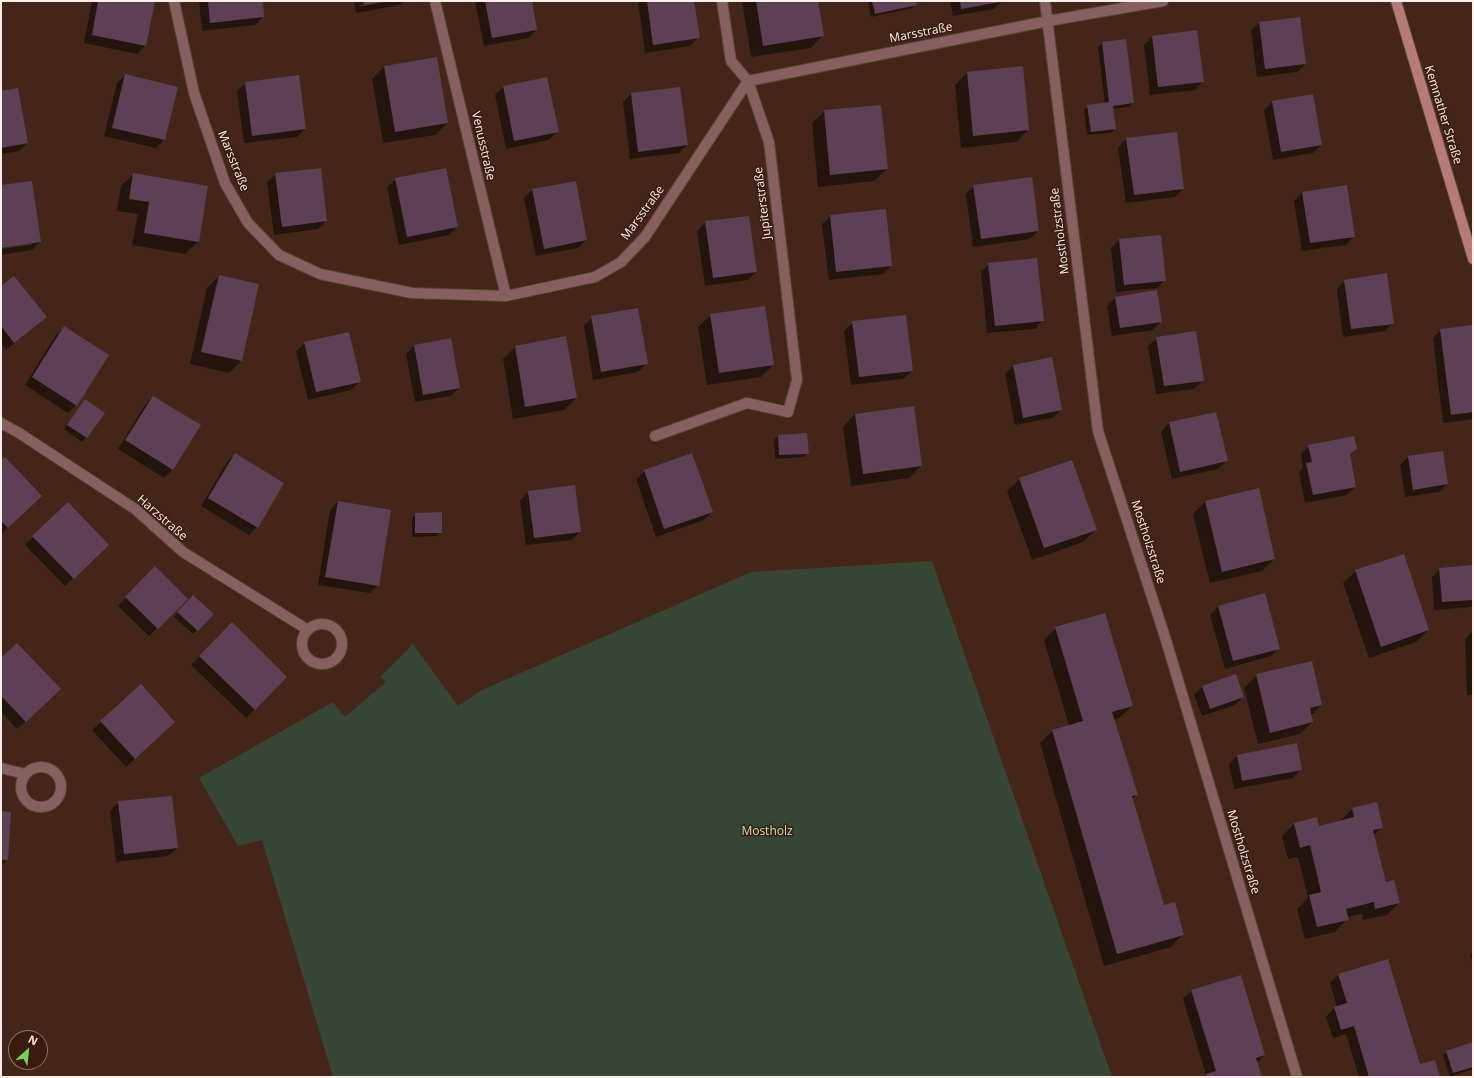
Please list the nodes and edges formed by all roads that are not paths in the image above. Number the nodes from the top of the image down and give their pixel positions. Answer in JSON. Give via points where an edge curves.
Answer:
{"nodes":[{"id":1,"x":174,"y":1,"type":"edge"},
{"id":2,"x":436,"y":1,"type":"edge"},
{"id":3,"x":722,"y":1,"type":"edge"},
{"id":4,"x":1045,"y":1,"type":"edge"},
{"id":5,"x":1163,"y":1,"type":"edge"},
{"id":6,"x":1396,"y":1,"type":"edge"},
{"id":7,"x":1048,"y":21,"type":"junction"},
{"id":8,"x":748,"y":81,"type":"junction"},
{"id":9,"x":1473,"y":259,"type":"edge"},
{"id":10,"x":506,"y":296,"type":"junction"},
{"id":11,"x":1,"y":423,"type":"edge"},
{"id":12,"x":655,"y":436,"type":"dead end"},
{"id":13,"x":308,"y":630,"type":"dead end"},
{"id":14,"x":1,"y":768,"type":"edge"},
{"id":15,"x":25,"y":774,"type":"dead end"},
{"id":16,"x":1297,"y":1077,"type":"edge"}],
"edges":[{"from":1,"to":10,"type":"street","name":"Marsstraße","via":[[194,93],[225,183],[248,223],[279,255],[320,274],[412,293]]},
{"from":2,"to":10,"type":"street","name":"Venusstraße"},
{"from":3,"to":8,"type":"street","name":"Jupiterstraße","via":[[731,61]]},
{"from":4,"to":7,"type":"street","name":"Mostholzstraße"},
{"from":5,"to":7,"type":"street","name":"Marsstraße"},
{"from":6,"to":9,"type":"main road","name":"Kemnather Straße"},
{"from":7,"to":8,"type":"street","name":"Marsstraße"},
{"from":7,"to":16,"type":"street","name":"Mostholzstraße","via":[[1098,431],[1165,637]]},
{"from":8,"to":10,"type":"street","name":"Marsstraße","via":[[644,237],[621,262],[595,277]]},
{"from":8,"to":12,"type":"street","name":"Jupiterstraße","via":[[769,142],[797,380],[788,412],[747,403]]},
{"from":11,"to":13,"type":"street","name":"Harzstraße","via":[[135,509],[182,552]]},
{"from":14,"to":15,"type":"street"}]}
